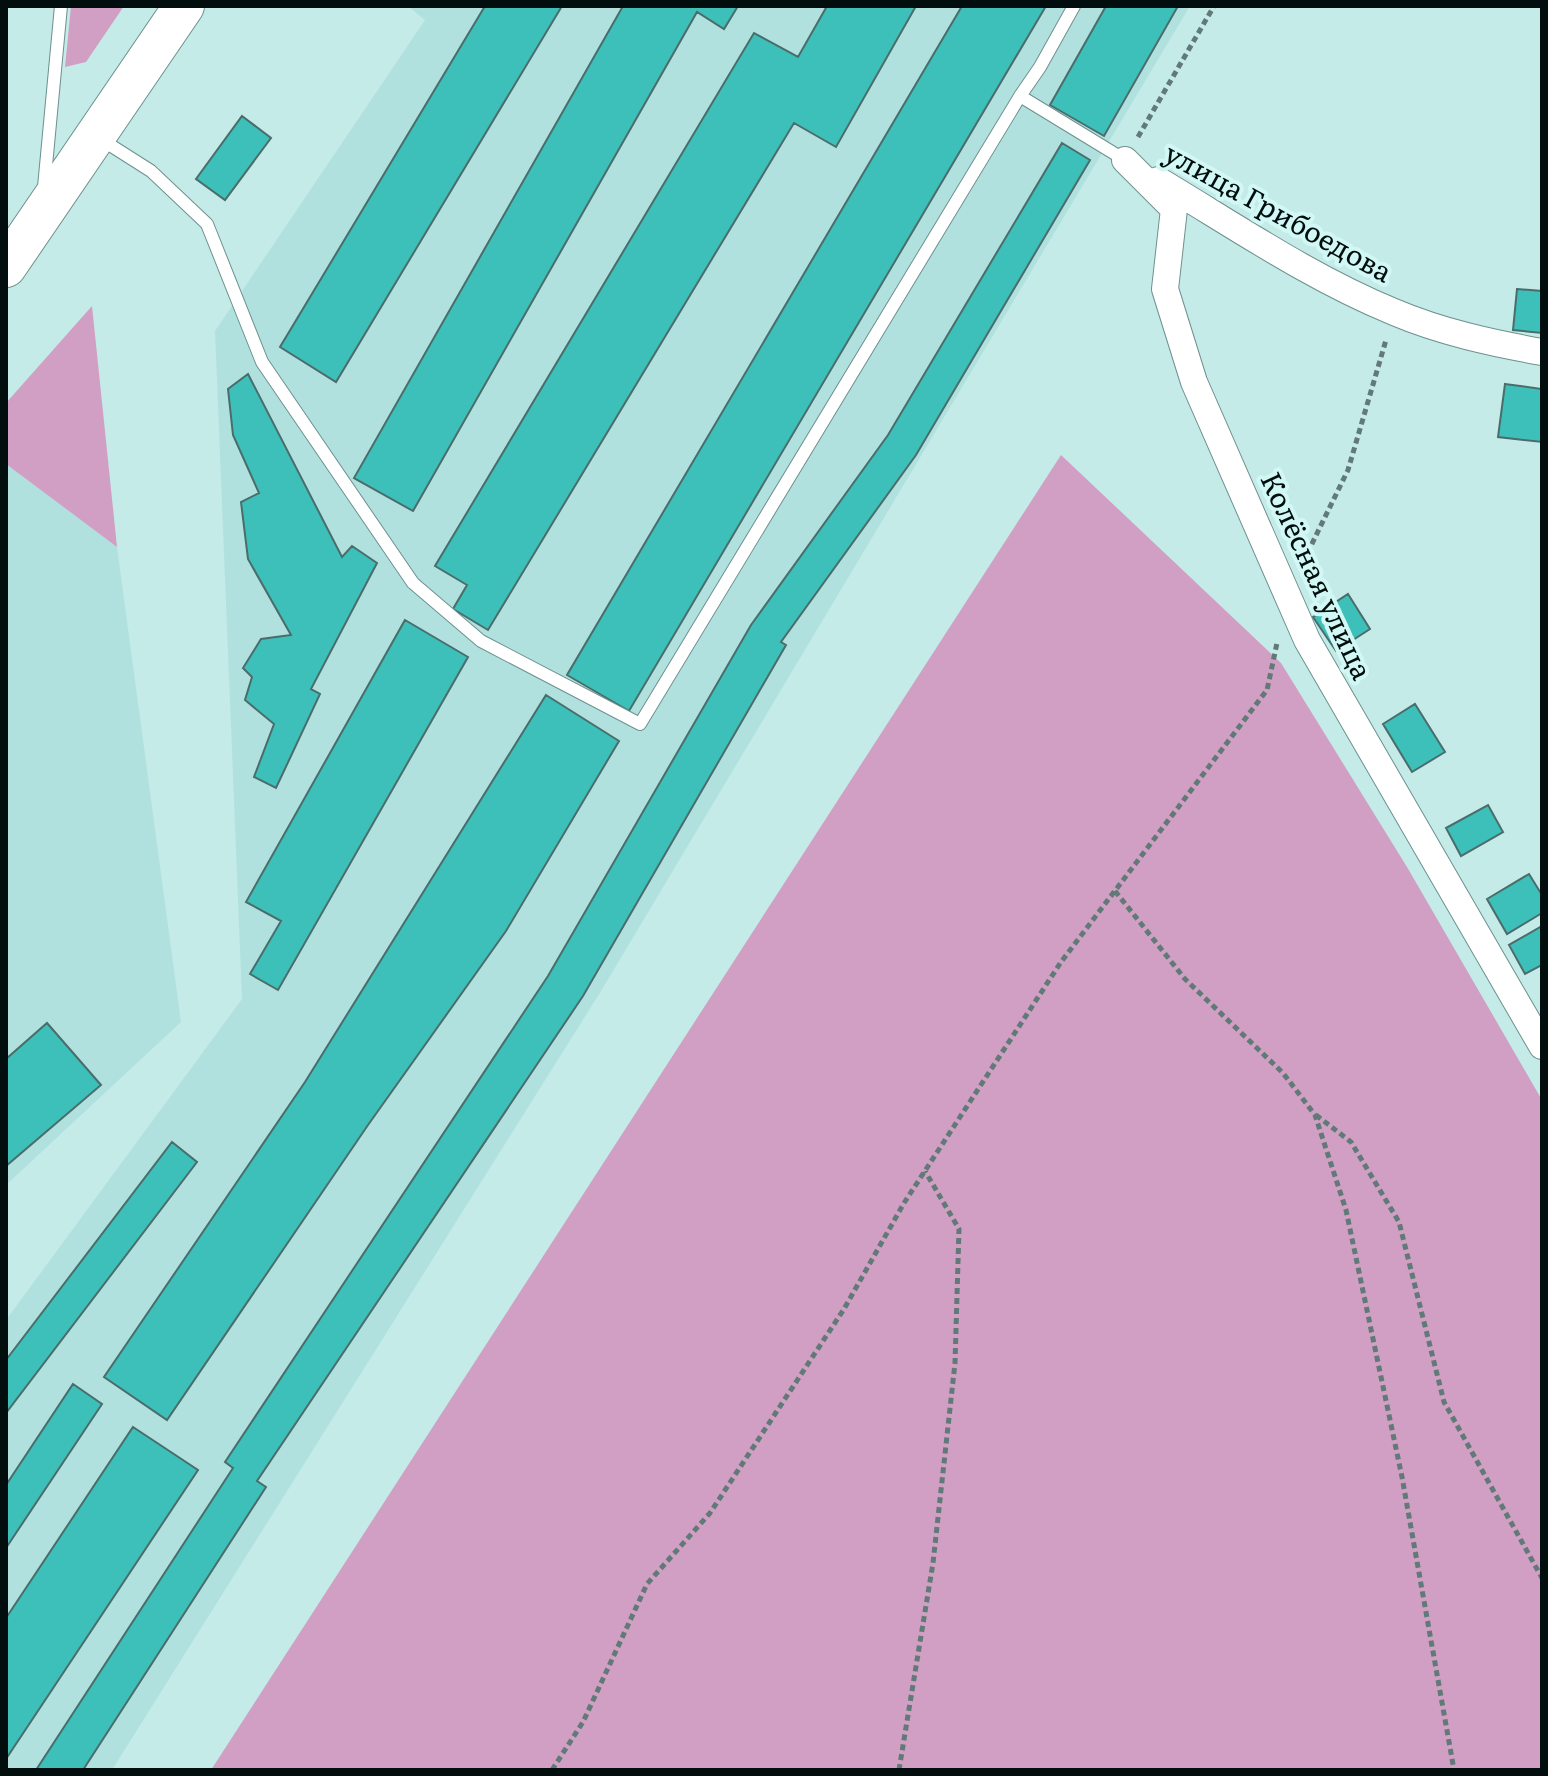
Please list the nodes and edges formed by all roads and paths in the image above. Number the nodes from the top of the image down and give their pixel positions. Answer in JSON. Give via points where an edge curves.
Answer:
{"nodes":[{"id":1,"x":61,"y":6,"type":"edge"},
{"id":2,"x":184,"y":6,"type":"edge"},
{"id":3,"x":1074,"y":6,"type":"edge"},
{"id":4,"x":1214,"y":6,"type":"edge"},
{"id":5,"x":1020,"y":96,"type":"junction"},
{"id":6,"x":96,"y":136,"type":"junction"},
{"id":7,"x":1125,"y":160,"type":"junction"},
{"id":8,"x":42,"y":215,"type":"junction"},
{"id":9,"x":6,"y":267,"type":"edge"},
{"id":10,"x":1394,"y":313,"type":"junction"},
{"id":11,"x":1542,"y":352,"type":"edge"},
{"id":12,"x":1288,"y":592,"type":"junction"},
{"id":13,"x":1115,"y":891,"type":"junction"},
{"id":14,"x":1542,"y":1046,"type":"edge"},
{"id":15,"x":1315,"y":1115,"type":"junction"},
{"id":16,"x":925,"y":1171,"type":"junction"},
{"id":17,"x":1542,"y":1578,"type":"edge"},
{"id":18,"x":552,"y":1770,"type":"edge"},
{"id":19,"x":899,"y":1770,"type":"edge"},
{"id":20,"x":1454,"y":1770,"type":"edge"}],
"edges":[{"from":1,"to":8,"type":"lane"},
{"from":2,"to":6,"type":"main road"},
{"from":3,"to":5,"type":"lane"},
{"from":4,"to":7,"type":"path"},
{"from":5,"to":6,"type":"lane","via":[[640,724],[481,641],[413,583],[262,362],[207,224],[151,171]]},
{"from":5,"to":7,"type":"lane"},
{"from":6,"to":8,"type":"main road"},
{"from":7,"to":10,"type":"street","name":"улица Грибоедова","via":[[1304,267]]},
{"from":7,"to":12,"type":"street","name":"Колёсная улица","via":[[1174,209],[1165,289],[1194,382]]},
{"from":8,"to":9,"type":"main road"},
{"from":10,"to":11,"type":"street","name":"улица Грибоедова","via":[[1483,341]]},
{"from":10,"to":12,"type":"path","via":[[1348,470]]},
{"from":12,"to":13,"type":"path","via":[[1267,690]]},
{"from":12,"to":14,"type":"street","name":"Колёсная улица","via":[[1307,640]]},
{"from":13,"to":15,"type":"path","via":[[1185,979],[1283,1073]]},
{"from":13,"to":16,"type":"path","via":[[1061,962]]},
{"from":15,"to":17,"type":"path","via":[[1351,1142],[1399,1222],[1444,1402]]},
{"from":15,"to":20,"type":"path","via":[[1346,1210],[1402,1477]]},
{"from":16,"to":18,"type":"path","via":[[844,1309],[710,1513],[647,1584],[583,1722]]},
{"from":16,"to":19,"type":"path","via":[[959,1229],[955,1363],[933,1563]]}]}
